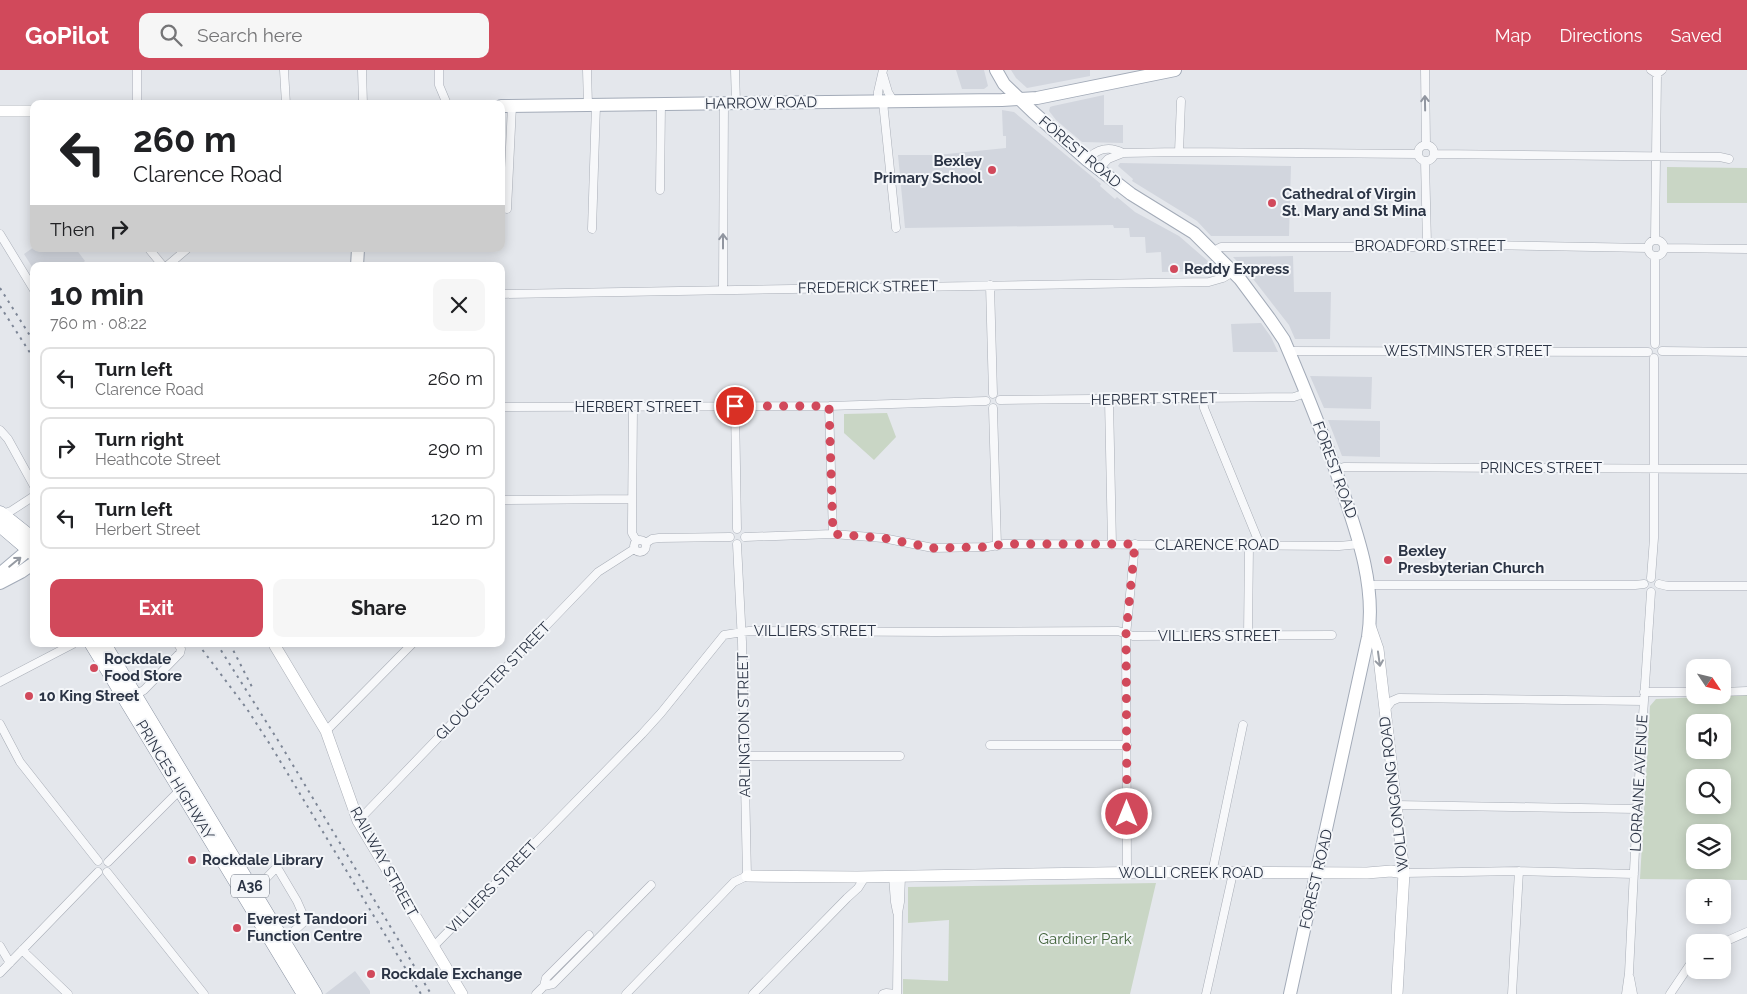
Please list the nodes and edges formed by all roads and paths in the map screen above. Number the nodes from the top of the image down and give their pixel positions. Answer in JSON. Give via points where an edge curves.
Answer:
{"nodes":[{"id":1,"x":137,"y":70,"type":"edge"},
{"id":2,"x":284,"y":70,"type":"edge"},
{"id":3,"x":362,"y":70,"type":"edge"},
{"id":4,"x":439,"y":70,"type":"edge"},
{"id":5,"x":587,"y":70,"type":"edge"},
{"id":6,"x":735,"y":70,"type":"edge"},
{"id":7,"x":996,"y":70,"type":"edge"},
{"id":8,"x":1175,"y":70,"type":"edge"},
{"id":9,"x":1424,"y":70,"type":"edge"},
{"id":10,"x":1657,"y":71,"type":"edge"},
{"id":11,"x":883,"y":73,"type":"edge"},
{"id":12,"x":1020,"y":98,"type":"junction"},
{"id":13,"x":137,"y":100,"type":"edge"},
{"id":14,"x":286,"y":100,"type":"edge"},
{"id":15,"x":363,"y":100,"type":"edge"},
{"id":16,"x":445,"y":100,"type":"edge"},
{"id":17,"x":1181,"y":101,"type":"dead end"},
{"id":18,"x":885,"y":102,"type":"junction"},
{"id":19,"x":730,"y":103,"type":"junction"},
{"id":20,"x":661,"y":104,"type":"junction"},
{"id":21,"x":592,"y":105,"type":"junction"},
{"id":22,"x":507,"y":106,"type":"edge"},
{"id":23,"x":0,"y":111,"type":"edge"},
{"id":24,"x":30,"y":111,"type":"edge"},
{"id":25,"x":1426,"y":145,"type":"junction"},
{"id":26,"x":1180,"y":152,"type":"junction"},
{"id":27,"x":1124,"y":153,"type":"junction"},
{"id":28,"x":1418,"y":154,"type":"junction"},
{"id":29,"x":1434,"y":154,"type":"junction"},
{"id":30,"x":1656,"y":156,"type":"junction"},
{"id":31,"x":1729,"y":159,"type":"dead end"},
{"id":32,"x":1087,"y":160,"type":"junction"},
{"id":33,"x":1425,"y":161,"type":"junction"},
{"id":34,"x":1099,"y":169,"type":"junction"},
{"id":35,"x":660,"y":190,"type":"dead end"},
{"id":36,"x":507,"y":209,"type":"dead end"},
{"id":37,"x":896,"y":228,"type":"dead end"},
{"id":38,"x":592,"y":229,"type":"dead end"},
{"id":39,"x":0,"y":234,"type":"edge"},
{"id":40,"x":1655,"y":240,"type":"junction"},
{"id":41,"x":1427,"y":244,"type":"junction"},
{"id":42,"x":1648,"y":248,"type":"junction"},
{"id":43,"x":1664,"y":248,"type":"junction"},
{"id":44,"x":1747,"y":249,"type":"edge"},
{"id":45,"x":151,"y":252,"type":"edge"},
{"id":46,"x":184,"y":252,"type":"edge"},
{"id":47,"x":1212,"y":252,"type":"junction"},
{"id":48,"x":1655,"y":256,"type":"junction"},
{"id":49,"x":160,"y":262,"type":"edge"},
{"id":50,"x":174,"y":262,"type":"edge"},
{"id":51,"x":1233,"y":272,"type":"junction"},
{"id":52,"x":30,"y":283,"type":"edge"},
{"id":53,"x":990,"y":285,"type":"junction"},
{"id":54,"x":723,"y":290,"type":"junction"},
{"id":55,"x":505,"y":294,"type":"edge"},
{"id":56,"x":1655,"y":344,"type":"junction"},
{"id":57,"x":1288,"y":351,"type":"junction"},
{"id":58,"x":1648,"y":352,"type":"junction"},
{"id":59,"x":1662,"y":352,"type":"junction"},
{"id":60,"x":1747,"y":352,"type":"edge"},
{"id":61,"x":1654,"y":358,"type":"junction"},
{"id":62,"x":1306,"y":392,"type":"junction"},
{"id":63,"x":993,"y":394,"type":"junction"},
{"id":64,"x":1204,"y":398,"type":"junction"},
{"id":65,"x":1000,"y":400,"type":"junction"},
{"id":66,"x":1108,"y":400,"type":"junction"},
{"id":67,"x":986,"y":401,"type":"junction"},
{"id":68,"x":735,"y":406,"type":"junction"},
{"id":69,"x":829,"y":406,"type":"junction"},
{"id":70,"x":505,"y":407,"type":"edge"},
{"id":71,"x":633,"y":407,"type":"junction"},
{"id":72,"x":993,"y":408,"type":"junction"},
{"id":73,"x":0,"y":430,"type":"edge"},
{"id":74,"x":1654,"y":469,"type":"junction"},
{"id":75,"x":1747,"y":469,"type":"edge"},
{"id":76,"x":1335,"y":470,"type":"junction"},
{"id":77,"x":30,"y":479,"type":"edge"},
{"id":78,"x":631,"y":498,"type":"junction"},
{"id":79,"x":30,"y":499,"type":"edge"},
{"id":80,"x":505,"y":500,"type":"edge"},
{"id":81,"x":1,"y":518,"type":"edge"},
{"id":82,"x":30,"y":526,"type":"edge"},
{"id":83,"x":737,"y":530,"type":"junction"},
{"id":84,"x":833,"y":534,"type":"junction"},
{"id":85,"x":745,"y":537,"type":"junction"},
{"id":86,"x":730,"y":538,"type":"junction"},
{"id":87,"x":636,"y":540,"type":"junction"},
{"id":88,"x":646,"y":543,"type":"junction"},
{"id":89,"x":737,"y":544,"type":"junction"},
{"id":90,"x":1135,"y":544,"type":"junction"},
{"id":91,"x":1360,"y":544,"type":"junction"},
{"id":92,"x":1112,"y":545,"type":"junction"},
{"id":93,"x":997,"y":546,"type":"junction"},
{"id":94,"x":1249,"y":546,"type":"junction"},
{"id":95,"x":1259,"y":546,"type":"junction"},
{"id":96,"x":30,"y":547,"type":"edge"},
{"id":97,"x":634,"y":549,"type":"junction"},
{"id":98,"x":30,"y":552,"type":"edge"},
{"id":99,"x":30,"y":556,"type":"edge"},
{"id":100,"x":0,"y":574,"type":"edge"},
{"id":101,"x":1651,"y":578,"type":"junction"},
{"id":102,"x":0,"y":583,"type":"edge"},
{"id":103,"x":1644,"y":584,"type":"junction"},
{"id":104,"x":1659,"y":584,"type":"junction"},
{"id":105,"x":1368,"y":585,"type":"junction"},
{"id":106,"x":1747,"y":586,"type":"edge"},
{"id":107,"x":1651,"y":592,"type":"junction"},
{"id":108,"x":1370,"y":626,"type":"junction"},
{"id":109,"x":741,"y":631,"type":"junction"},
{"id":110,"x":1126,"y":634,"type":"junction"},
{"id":111,"x":1332,"y":635,"type":"dead end"},
{"id":112,"x":1248,"y":636,"type":"junction"},
{"id":113,"x":67,"y":647,"type":"edge"},
{"id":114,"x":94,"y":647,"type":"edge"},
{"id":115,"x":106,"y":647,"type":"edge"},
{"id":116,"x":180,"y":647,"type":"edge"},
{"id":117,"x":273,"y":647,"type":"edge"},
{"id":118,"x":409,"y":647,"type":"edge"},
{"id":119,"x":0,"y":682,"type":"edge"},
{"id":120,"x":1747,"y":691,"type":"edge"},
{"id":121,"x":1384,"y":692,"type":"junction"},
{"id":122,"x":1644,"y":692,"type":"junction"},
{"id":123,"x":1686,"y":692,"type":"edge"},
{"id":124,"x":1731,"y":692,"type":"edge"},
{"id":125,"x":131,"y":698,"type":"junction"},
{"id":126,"x":1399,"y":698,"type":"junction"},
{"id":127,"x":1644,"y":701,"type":"junction"},
{"id":128,"x":1384,"y":711,"type":"junction"},
{"id":129,"x":0,"y":724,"type":"edge"},
{"id":130,"x":1243,"y":725,"type":"dead end"},
{"id":131,"x":326,"y":731,"type":"junction"},
{"id":132,"x":990,"y":745,"type":"dead end"},
{"id":133,"x":1127,"y":745,"type":"junction"},
{"id":134,"x":745,"y":756,"type":"junction"},
{"id":135,"x":900,"y":756,"type":"dead end"},
{"id":136,"x":184,"y":786,"type":"junction"},
{"id":137,"x":1396,"y":805,"type":"junction"},
{"id":138,"x":1637,"y":809,"type":"junction"},
{"id":139,"x":358,"y":821,"type":"junction"},
{"id":140,"x":98,"y":861,"type":"junction"},
{"id":141,"x":108,"y":862,"type":"junction"},
{"id":142,"x":1519,"y":871,"type":"junction"},
{"id":143,"x":98,"y":872,"type":"junction"},
{"id":144,"x":107,"y":872,"type":"junction"},
{"id":145,"x":1127,"y":873,"type":"junction"},
{"id":146,"x":1212,"y":873,"type":"junction"},
{"id":147,"x":1233,"y":873,"type":"junction"},
{"id":148,"x":1317,"y":873,"type":"junction"},
{"id":149,"x":1404,"y":873,"type":"junction"},
{"id":150,"x":1634,"y":874,"type":"junction"},
{"id":151,"x":747,"y":876,"type":"junction"},
{"id":152,"x":897,"y":876,"type":"junction"},
{"id":153,"x":861,"y":877,"type":"junction"},
{"id":154,"x":651,"y":885,"type":"dead end"},
{"id":155,"x":250,"y":895,"type":"junction"},
{"id":156,"x":1747,"y":932,"type":"edge"},
{"id":157,"x":589,"y":935,"type":"dead end"},
{"id":158,"x":1731,"y":939,"type":"edge"},
{"id":159,"x":280,"y":945,"type":"junction"},
{"id":160,"x":0,"y":946,"type":"edge"},
{"id":161,"x":433,"y":947,"type":"junction"},
{"id":162,"x":22,"y":950,"type":"junction"},
{"id":163,"x":10,"y":963,"type":"junction"},
{"id":164,"x":1686,"y":971,"type":"edge"},
{"id":165,"x":0,"y":973,"type":"edge"},
{"id":166,"x":1629,"y":973,"type":"junction"},
{"id":167,"x":544,"y":986,"type":"junction"},
{"id":168,"x":68,"y":994,"type":"edge"},
{"id":169,"x":204,"y":994,"type":"edge"},
{"id":170,"x":304,"y":994,"type":"edge"},
{"id":171,"x":315,"y":994,"type":"edge"},
{"id":172,"x":462,"y":994,"type":"edge"},
{"id":173,"x":536,"y":994,"type":"edge"},
{"id":174,"x":626,"y":994,"type":"edge"},
{"id":175,"x":753,"y":994,"type":"edge"},
{"id":176,"x":883,"y":994,"type":"edge"},
{"id":177,"x":896,"y":994,"type":"edge"},
{"id":178,"x":1206,"y":994,"type":"edge"},
{"id":179,"x":1290,"y":994,"type":"edge"},
{"id":180,"x":1397,"y":994,"type":"edge"},
{"id":181,"x":1512,"y":994,"type":"edge"},
{"id":182,"x":1626,"y":994,"type":"edge"},
{"id":183,"x":1633,"y":994,"type":"edge"},
{"id":184,"x":1670,"y":994,"type":"edge"}],
"edges":[{"from":1,"to":13,"type":"street"},
{"from":2,"to":14,"type":"street"},
{"from":3,"to":15,"type":"street"},
{"from":4,"to":16,"type":"street","via":[[439,85]]},
{"from":5,"to":21,"type":"street"},
{"from":6,"to":19,"type":"street"},
{"from":7,"to":12,"type":"main road","name":"FOREST ROAD","via":[[1004,84]]},
{"from":8,"to":12,"type":"main road","name":"HARROW ROAD","via":[[1037,98]]},
{"from":25,"to":9,"type":"street","one_way":true},
{"from":10,"to":30,"type":"street"},
{"from":11,"to":18,"type":"street","via":[[888,92]]},
{"from":11,"to":18,"type":"street","via":[[878,92]]},
{"from":12,"to":18,"type":"main road","name":"HARROW ROAD"},
{"from":12,"to":32,"type":"main road","name":"FOREST ROAD"},
{"from":17,"to":26,"type":"street"},
{"from":18,"to":19,"type":"main road","name":"HARROW ROAD"},
{"from":18,"to":37,"type":"street"},
{"from":19,"to":20,"type":"main road","name":"HARROW ROAD"},
{"from":54,"to":19,"type":"street","one_way":true},
{"from":20,"to":21,"type":"main road","name":"HARROW ROAD"},
{"from":20,"to":35,"type":"street"},
{"from":21,"to":22,"type":"main road","name":"HARROW ROAD"},
{"from":21,"to":38,"type":"street"},
{"from":22,"to":36,"type":"street"},
{"from":23,"to":24,"type":"street"},
{"from":25,"to":28,"type":"street"},
{"from":25,"to":29,"type":"street","via":[[1432,147]]},
{"from":26,"to":27,"type":"street"},
{"from":26,"to":28,"type":"street"},
{"from":27,"to":32,"type":"street","via":[[1116,149],[1100,150]]},
{"from":27,"to":34,"type":"street","via":[[1108,159]]},
{"from":28,"to":33,"type":"street"},
{"from":29,"to":30,"type":"street"},
{"from":29,"to":33,"type":"street","via":[[1431,160]]},
{"from":30,"to":31,"type":"street"},
{"from":30,"to":40,"type":"street"},
{"from":32,"to":34,"type":"main road","name":"FOREST ROAD"},
{"from":33,"to":41,"type":"street"},
{"from":34,"to":47,"type":"main road","name":"FOREST ROAD","via":[[1131,194],[1189,229]]},
{"from":39,"to":52,"type":"street"},
{"from":40,"to":42,"type":"street"},
{"from":40,"to":43,"type":"street","via":[[1662,242]]},
{"from":41,"to":42,"type":"street","name":"BROADFORD STREET"},
{"from":41,"to":47,"type":"street","name":"BROADFORD STREET","via":[[1414,247],[1222,247]]},
{"from":42,"to":48,"type":"street"},
{"from":43,"to":44,"type":"street"},
{"from":43,"to":48,"type":"street","via":[[1662,254]]},
{"from":45,"to":49,"type":"street"},
{"from":46,"to":50,"type":"street"},
{"from":47,"to":51,"type":"main road","name":"FOREST ROAD"},
{"from":48,"to":56,"type":"street"},
{"from":51,"to":53,"type":"street","name":"FREDERICK STREET","via":[[1209,282]]},
{"from":51,"to":57,"type":"main road","name":"FOREST ROAD","via":[[1275,326]]},
{"from":53,"to":54,"type":"street","name":"FREDERICK STREET"},
{"from":53,"to":63,"type":"street"},
{"from":54,"to":55,"type":"street","name":"FREDERICK STREET"},
{"from":56,"to":58,"type":"street","via":[[1649,347]]},
{"from":56,"to":59,"type":"street"},
{"from":57,"to":58,"type":"street","name":"WESTMINSTER STREET"},
{"from":57,"to":62,"type":"main road","name":"FOREST ROAD"},
{"from":58,"to":61,"type":"street"},
{"from":59,"to":60,"type":"street"},
{"from":59,"to":61,"type":"street"},
{"from":61,"to":74,"type":"street"},
{"from":62,"to":64,"type":"street","name":"HERBERT STREET","via":[[1294,397]]},
{"from":62,"to":76,"type":"main road","name":"FOREST ROAD"},
{"from":63,"to":65,"type":"street"},
{"from":63,"to":67,"type":"street"},
{"from":64,"to":66,"type":"street","name":"HERBERT STREET"},
{"from":64,"to":95,"type":"street","via":[[1204,408]]},
{"from":65,"to":66,"type":"street","name":"HERBERT STREET"},
{"from":65,"to":72,"type":"street","via":[[999,406]]},
{"from":66,"to":92,"type":"street"},
{"from":67,"to":69,"type":"street","name":"HERBERT STREET"},
{"from":67,"to":72,"type":"street"},
{"from":68,"to":69,"type":"street","name":"HERBERT STREET"},
{"from":68,"to":71,"type":"street","name":"HERBERT STREET"},
{"from":68,"to":83,"type":"street"},
{"from":69,"to":84,"type":"street"},
{"from":70,"to":71,"type":"street","name":"HERBERT STREET"},
{"from":71,"to":78,"type":"street"},
{"from":72,"to":93,"type":"street"},
{"from":73,"to":77,"type":"street"},
{"from":74,"to":75,"type":"street","name":"PRINCES STREET"},
{"from":74,"to":76,"type":"street","name":"PRINCES STREET","via":[[1344,467]]},
{"from":74,"to":101,"type":"street"},
{"from":76,"to":91,"type":"main road","name":"FOREST ROAD"},
{"from":78,"to":80,"type":"street"},
{"from":78,"to":87,"type":"street","via":[[632,533]]},
{"from":79,"to":81,"type":"street"},
{"from":81,"to":82,"type":"highway"},
{"from":81,"to":96,"type":"highway"},
{"from":83,"to":85,"type":"street","via":[[742,531]]},
{"from":83,"to":86,"type":"street"},
{"from":84,"to":85,"type":"street","name":"CLARENCE ROAD"},
{"from":84,"to":93,"type":"street","name":"CLARENCE ROAD","via":[[883,538],[933,548]]},
{"from":85,"to":89,"type":"street"},
{"from":86,"to":88,"type":"street","via":[[659,538]]},
{"from":86,"to":89,"type":"street"},
{"from":87,"to":88,"type":"street"},
{"from":87,"to":97,"type":"street"},
{"from":88,"to":97,"type":"street","via":[[643,552]]},
{"from":89,"to":109,"type":"street","name":"ARLINGTON STREET"},
{"from":90,"to":92,"type":"street","name":"CLARENCE ROAD"},
{"from":90,"to":94,"type":"street","name":"CLARENCE ROAD"},
{"from":90,"to":110,"type":"street"},
{"from":91,"to":95,"type":"street","name":"CLARENCE ROAD"},
{"from":91,"to":105,"type":"main road","name":"FOREST ROAD"},
{"from":92,"to":93,"type":"street","name":"CLARENCE ROAD"},
{"from":94,"to":95,"type":"street","name":"CLARENCE ROAD"},
{"from":94,"to":112,"type":"street"},
{"from":97,"to":139,"type":"street","name":"GLOUCESTER STREET","via":[[598,572]]},
{"from":100,"to":98,"type":"main road","one_way":true},
{"from":99,"to":102,"type":"main road","via":[[21,572]]},
{"from":101,"to":103,"type":"street"},
{"from":101,"to":104,"type":"street"},
{"from":103,"to":105,"type":"street"},
{"from":103,"to":107,"type":"street"},
{"from":104,"to":106,"type":"street"},
{"from":104,"to":107,"type":"street","via":[[1657,590]]},
{"from":105,"to":108,"type":"main road","name":"FOREST ROAD"},
{"from":107,"to":122,"type":"street","name":"LORRAINE AVENUE"},
{"from":108,"to":121,"type":"street","name":"WOLLONGONG ROAD","one_way":true,"via":[[1378,649]]},
{"from":108,"to":148,"type":"main road","name":"FOREST ROAD"},
{"from":109,"to":110,"type":"street","name":"VILLIERS STREET","via":[[1118,630]]},
{"from":109,"to":134,"type":"street","name":"ARLINGTON STREET"},
{"from":109,"to":161,"type":"street","name":"VILLIERS STREET","via":[[719,638],[661,713]]},
{"from":110,"to":112,"type":"street","name":"VILLIERS STREET"},
{"from":110,"to":133,"type":"street"},
{"from":111,"to":112,"type":"street","name":"VILLIERS STREET"},
{"from":113,"to":119,"type":"street"},
{"from":114,"to":125,"type":"highway","name":"PRINCES HIGHWAY","number":"A36"},
{"from":115,"to":125,"type":"highway","name":"PRINCES HIGHWAY","number":"A36"},
{"from":116,"to":125,"type":"street","via":[[180,653],[144,690]]},
{"from":117,"to":131,"type":"street","name":"RAILWAY STREET"},
{"from":118,"to":131,"type":"street"},
{"from":120,"to":124,"type":"street"},
{"from":121,"to":126,"type":"street"},
{"from":121,"to":128,"type":"street","name":"WOLLONGONG ROAD"},
{"from":122,"to":123,"type":"street"},
{"from":122,"to":127,"type":"street","name":"LORRAINE AVENUE"},
{"from":125,"to":136,"type":"highway","name":"PRINCES HIGHWAY","number":"A36"},
{"from":126,"to":127,"type":"street"},
{"from":126,"to":128,"type":"street"},
{"from":127,"to":138,"type":"street","name":"LORRAINE AVENUE"},
{"from":128,"to":137,"type":"street","name":"WOLLONGONG ROAD"},
{"from":129,"to":140,"type":"street","via":[[20,762]]},
{"from":130,"to":146,"type":"street"},
{"from":131,"to":139,"type":"street","name":"RAILWAY STREET"},
{"from":132,"to":133,"type":"street"},
{"from":133,"to":145,"type":"street"},
{"from":134,"to":135,"type":"street"},
{"from":134,"to":151,"type":"street","name":"ARLINGTON STREET"},
{"from":136,"to":141,"type":"street"},
{"from":136,"to":155,"type":"highway","name":"PRINCES HIGHWAY","number":"A36"},
{"from":137,"to":138,"type":"street"},
{"from":137,"to":149,"type":"street","name":"WOLLONGONG ROAD"},
{"from":138,"to":150,"type":"street","name":"LORRAINE AVENUE"},
{"from":139,"to":161,"type":"street","name":"RAILWAY STREET"},
{"from":140,"to":141,"type":"street"},
{"from":140,"to":143,"type":"street"},
{"from":141,"to":144,"type":"street"},
{"from":142,"to":149,"type":"street","name":"WOLLI CREEK ROAD"},
{"from":142,"to":150,"type":"street","name":"WOLLI CREEK ROAD"},
{"from":142,"to":181,"type":"street"},
{"from":143,"to":144,"type":"street"},
{"from":143,"to":162,"type":"street"},
{"from":144,"to":169,"type":"street"},
{"from":145,"to":146,"type":"street","name":"WOLLI CREEK ROAD"},
{"from":145,"to":152,"type":"street","name":"WOLLI CREEK ROAD"},
{"from":146,"to":147,"type":"street","name":"WOLLI CREEK ROAD"},
{"from":147,"to":148,"type":"street","name":"WOLLI CREEK ROAD"},
{"from":147,"to":178,"type":"street"},
{"from":148,"to":149,"type":"street","name":"WOLLI CREEK ROAD"},
{"from":148,"to":179,"type":"main road","name":"FOREST ROAD"},
{"from":149,"to":180,"type":"street","name":"WOLLONGONG ROAD"},
{"from":150,"to":166,"type":"street","name":"LORRAINE AVENUE"},
{"from":151,"to":153,"type":"street","name":"WOLLI CREEK ROAD"},
{"from":151,"to":174,"type":"street","via":[[734,882]]},
{"from":152,"to":153,"type":"street","name":"WOLLI CREEK ROAD"},
{"from":152,"to":177,"type":"street"},
{"from":153,"to":175,"type":"street","via":[[858,888]]},
{"from":154,"to":167,"type":"street","via":[[553,984]]},
{"from":155,"to":159,"type":"highway","name":"PRINCES HIGHWAY","number":"A36"},
{"from":155,"to":159,"type":"street","via":[[278,869],[305,919]]},
{"from":156,"to":158,"type":"street"},
{"from":157,"to":167,"type":"street","via":[[546,978]]},
{"from":159,"to":170,"type":"highway","name":"PRINCES HIGHWAY","number":"A36"},
{"from":159,"to":171,"type":"highway","name":"PRINCES HIGHWAY","number":"A36"},
{"from":160,"to":163,"type":"street"},
{"from":161,"to":172,"type":"street","name":"RAILWAY STREET"},
{"from":162,"to":163,"type":"street"},
{"from":162,"to":168,"type":"street"},
{"from":163,"to":165,"type":"street"},
{"from":164,"to":184,"type":"street"},
{"from":166,"to":182,"type":"street","name":"LORRAINE AVENUE"},
{"from":166,"to":183,"type":"street","name":"LORRAINE AVENUE"},
{"from":167,"to":173,"type":"street"},
{"from":176,"to":177,"type":"street"}]}
